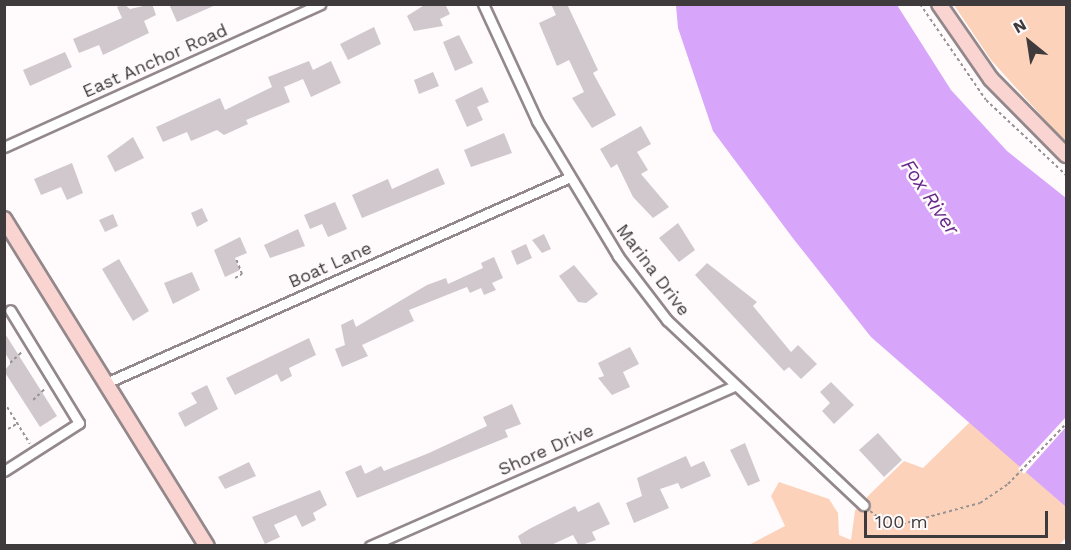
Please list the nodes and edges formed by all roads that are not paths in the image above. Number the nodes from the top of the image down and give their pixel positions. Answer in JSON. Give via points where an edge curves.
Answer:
{"nodes":[{"id":1,"x":320,"y":4,"type":"edge"},
{"id":2,"x":483,"y":4,"type":"edge"},
{"id":3,"x":939,"y":4,"type":"edge"},
{"id":4,"x":4,"y":147,"type":"edge"},
{"id":5,"x":1066,"y":155,"type":"edge"},
{"id":6,"x":568,"y":178,"type":"junction"},
{"id":7,"x":4,"y":219,"type":"edge"},
{"id":8,"x":10,"y":310,"type":"dead end"},
{"id":9,"x":106,"y":383,"type":"junction"},
{"id":10,"x":734,"y":386,"type":"junction"},
{"id":11,"x":4,"y":471,"type":"edge"},
{"id":12,"x":863,"y":505,"type":"road end"},
{"id":13,"x":207,"y":546,"type":"edge"},
{"id":14,"x":370,"y":546,"type":"edge"}],
"edges":[{"from":1,"to":4,"type":"street","name":"East Anchor Road"},
{"from":2,"to":6,"type":"street","name":"Marina Drive"},
{"from":3,"to":5,"type":"main road","via":[[991,79]]},
{"from":6,"to":9,"type":"street","name":"Boat Lane"},
{"from":6,"to":10,"type":"street","name":"Marina Drive","via":[[667,320]]},
{"from":7,"to":9,"type":"main road"},
{"from":8,"to":11,"type":"street","via":[[79,423]]},
{"from":9,"to":13,"type":"main road"},
{"from":10,"to":12,"type":"street","name":"Marina Drive"},
{"from":10,"to":14,"type":"street","name":"Shore Drive"}]}
